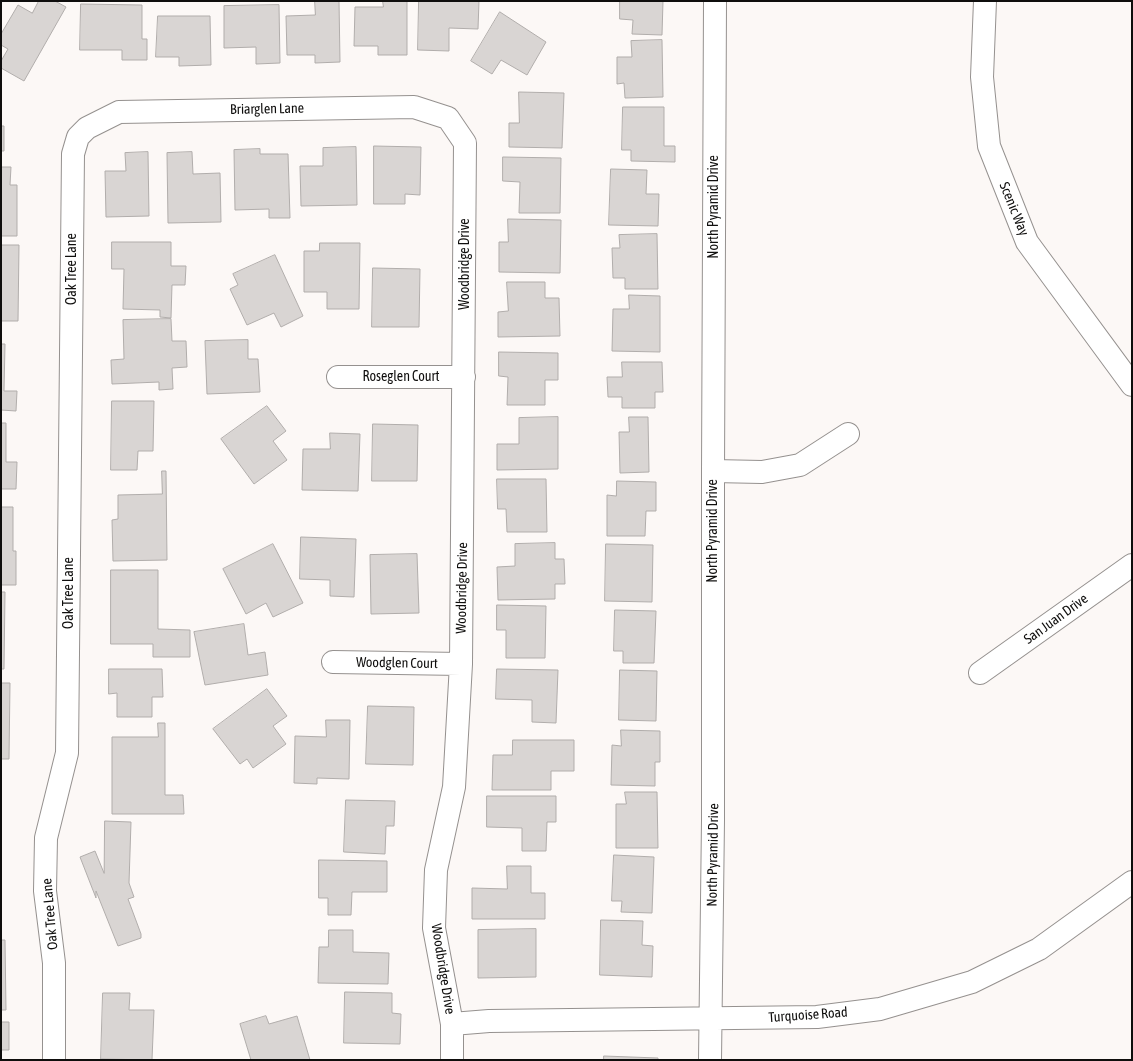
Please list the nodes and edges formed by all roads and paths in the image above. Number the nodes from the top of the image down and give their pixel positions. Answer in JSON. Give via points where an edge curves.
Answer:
{"nodes":[{"id":1,"x":715,"y":1,"type":"edge"},
{"id":2,"x":985,"y":1,"type":"edge"},
{"id":3,"x":448,"y":118,"type":"joint"},
{"id":4,"x":87,"y":128,"type":"joint"},
{"id":5,"x":338,"y":377,"type":"dead end"},
{"id":6,"x":464,"y":377,"type":"junction"},
{"id":7,"x":1132,"y":385,"type":"edge"},
{"id":8,"x":848,"y":434,"type":"dead end"},
{"id":9,"x":713,"y":471,"type":"junction"},
{"id":10,"x":1132,"y":565,"type":"edge"},
{"id":11,"x":333,"y":662,"type":"dead end"},
{"id":12,"x":461,"y":664,"type":"junction"},
{"id":13,"x":980,"y":673,"type":"dead end"},
{"id":14,"x":1132,"y":882,"type":"edge"},
{"id":15,"x":710,"y":1019,"type":"junction"},
{"id":16,"x":452,"y":1024,"type":"junction"},
{"id":17,"x":54,"y":1060,"type":"edge"},
{"id":18,"x":452,"y":1060,"type":"edge"},
{"id":19,"x":710,"y":1060,"type":"edge"}],
"edges":[{"from":1,"to":9,"type":"street","name":"North Pyramid Drive"},
{"from":2,"to":7,"type":"street","name":"Scenic Way","via":[[982,77],[989,146],[1027,242]]},
{"from":3,"to":4,"type":"street","name":"Briarglen Lane","via":[[414,106],[119,112]]},
{"from":3,"to":6,"type":"street","name":"Woodbridge Drive","via":[[465,144]]},
{"from":4,"to":17,"type":"street","name":"Oak Tree Lane","via":[[78,137],[73,154],[68,753],[46,838],[45,891],[54,963]]},
{"from":5,"to":6,"type":"street","name":"Roseglen Court"},
{"from":6,"to":12,"type":"street","name":"Woodbridge Drive"},
{"from":8,"to":9,"type":"street","via":[[800,465],[762,472]]},
{"from":9,"to":15,"type":"street","name":"North Pyramid Drive"},
{"from":10,"to":13,"type":"street","name":"San Juan Drive"},
{"from":11,"to":12,"type":"street","name":"Woodglen Court"},
{"from":12,"to":16,"type":"street","name":"Woodbridge Drive","via":[[454,787],[436,870],[434,928]]},
{"from":14,"to":15,"type":"street","name":"Turquoise Road","via":[[1039,950],[972,982],[880,1008],[817,1017]]},
{"from":15,"to":16,"type":"street","name":"Turquoise Road","via":[[490,1021]]},
{"from":15,"to":19,"type":"street","name":"North Pyramid Drive"},
{"from":16,"to":18,"type":"street","name":"Woodbridge Drive"}]}
